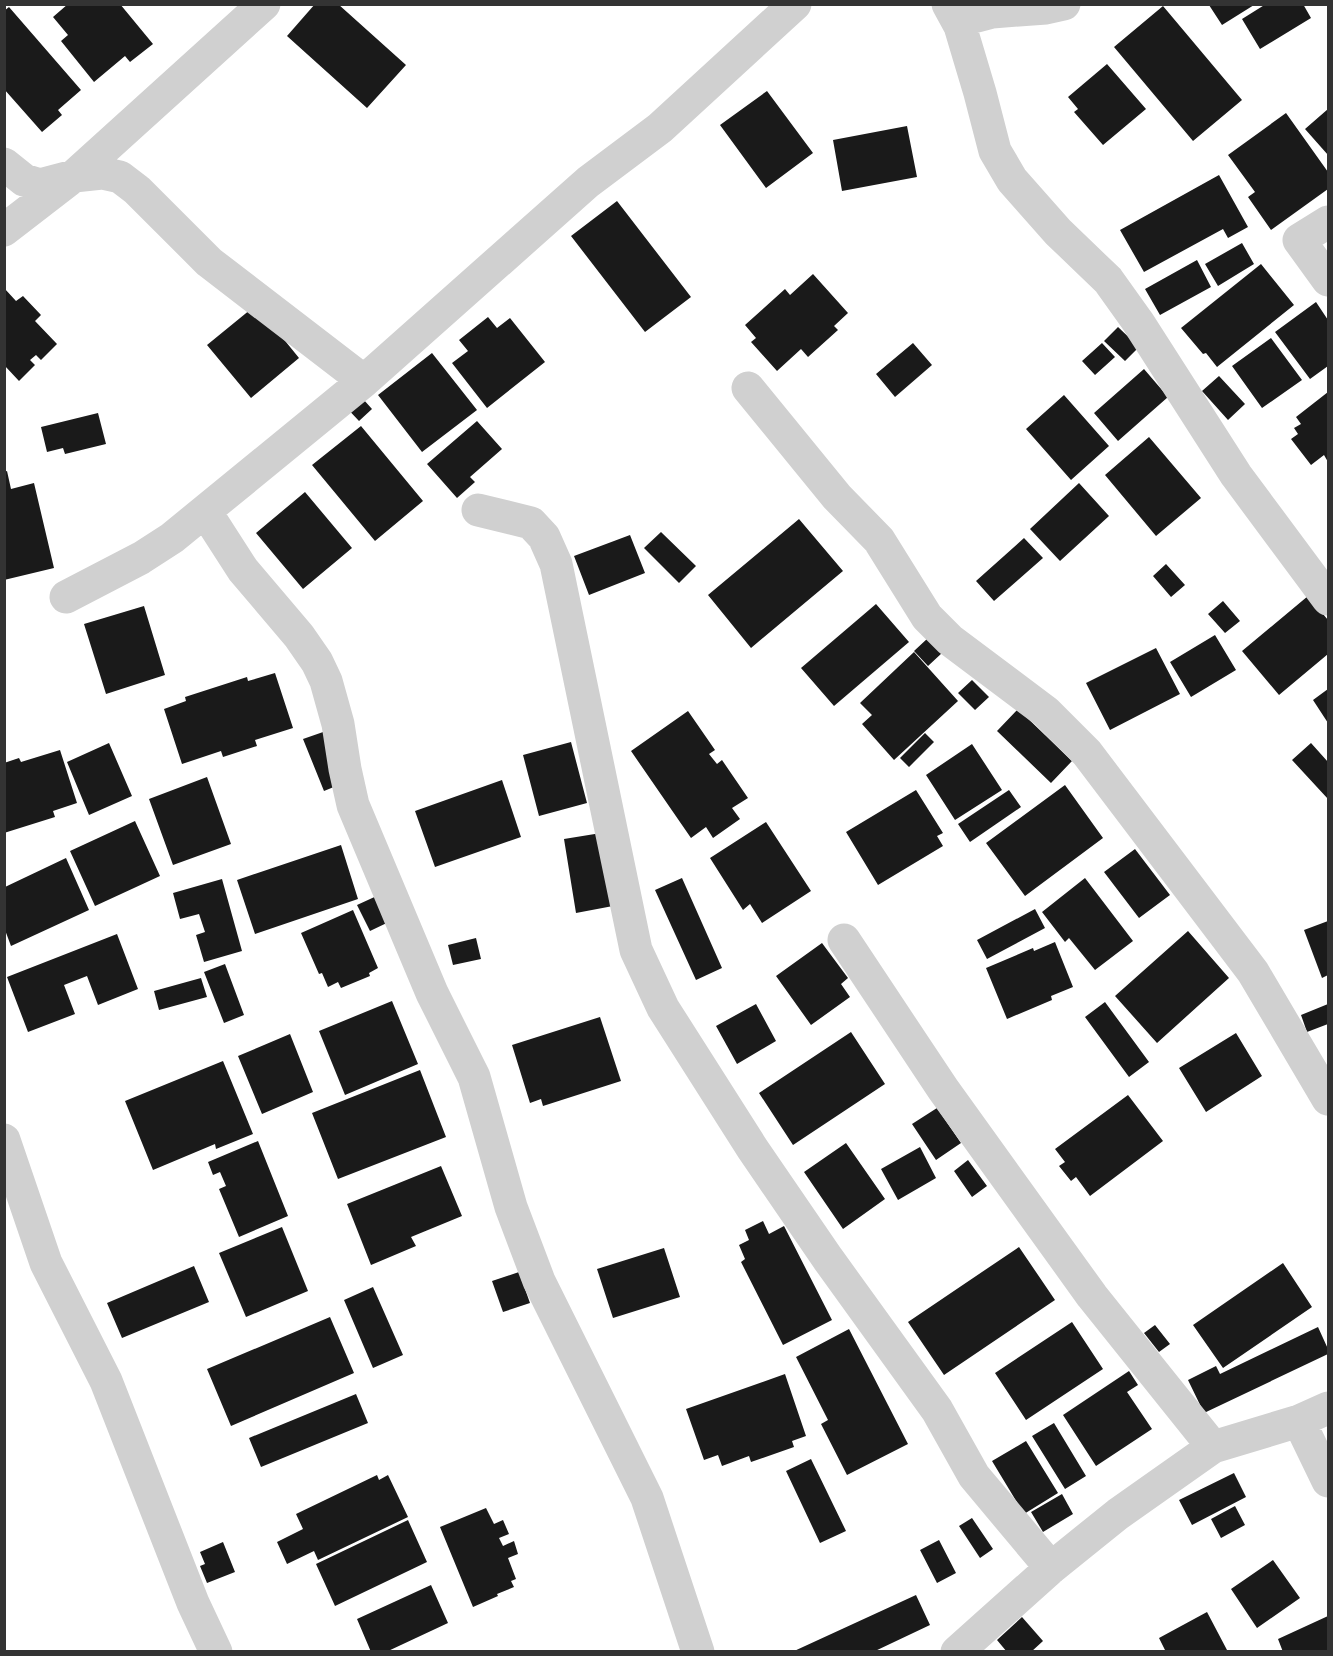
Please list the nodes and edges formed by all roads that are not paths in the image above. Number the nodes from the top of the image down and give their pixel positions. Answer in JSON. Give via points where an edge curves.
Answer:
{"nodes":[{"id":1,"x":264,"y":4,"type":"edge"},
{"id":2,"x":795,"y":4,"type":"edge"},
{"id":3,"x":1064,"y":4,"type":"edge"},
{"id":4,"x":954,"y":15,"type":"edge"},
{"id":5,"x":4,"y":165,"type":"edge"},
{"id":6,"x":74,"y":177,"type":"junction"},
{"id":7,"x":1329,"y":222,"type":"edge"},
{"id":8,"x":4,"y":230,"type":"edge"},
{"id":9,"x":1329,"y":280,"type":"edge"},
{"id":10,"x":364,"y":381,"type":"junction"},
{"id":11,"x":748,"y":388,"type":"dead end"},
{"id":12,"x":478,"y":510,"type":"dead end"},
{"id":13,"x":205,"y":511,"type":"junction"},
{"id":14,"x":66,"y":597,"type":"dead end"},
{"id":15,"x":1329,"y":599,"type":"edge"},
{"id":16,"x":844,"y":940,"type":"dead end"},
{"id":17,"x":1329,"y":1099,"type":"edge"},
{"id":18,"x":4,"y":1140,"type":"edge"},
{"id":19,"x":1329,"y":1408,"type":"edge"},
{"id":20,"x":1299,"y":1421,"type":"junction"},
{"id":21,"x":1213,"y":1447,"type":"junction"},
{"id":22,"x":1329,"y":1481,"type":"edge"},
{"id":23,"x":1051,"y":1568,"type":"junction"},
{"id":24,"x":216,"y":1652,"type":"edge"},
{"id":25,"x":698,"y":1652,"type":"edge"},
{"id":26,"x":957,"y":1652,"type":"edge"}],
"edges":[{"from":1,"to":6,"type":"street"},
{"from":2,"to":10,"type":"street","via":[[660,128],[588,182]]},
{"from":3,"to":4,"type":"street","via":[[973,17]]},
{"from":4,"to":15,"type":"street","via":[[995,151],[1012,180],[1108,280],[1236,475]]},
{"from":5,"to":6,"type":"street","via":[[24,180],[40,185]]},
{"from":6,"to":8,"type":"street"},
{"from":6,"to":10,"type":"street","via":[[102,173],[120,177],[209,262]]},
{"from":7,"to":9,"type":"street","via":[[1299,240]]},
{"from":10,"to":13,"type":"street"},
{"from":11,"to":17,"type":"street","via":[[837,497],[879,540],[927,617],[950,640],[1046,712],[1087,753],[1253,972]]},
{"from":12,"to":23,"type":"street","via":[[531,524],[544,537],[556,564],[636,950],[663,1008],[828,1260],[937,1410],[974,1476]]},
{"from":13,"to":14,"type":"street","via":[[141,558]]},
{"from":13,"to":25,"type":"street","via":[[243,570],[299,636],[326,681],[353,804],[432,993],[474,1077],[511,1207],[539,1281],[647,1498]]},
{"from":16,"to":21,"type":"street","via":[[943,1089],[1092,1296]]},
{"from":18,"to":24,"type":"street","via":[[46,1263],[106,1381]]},
{"from":19,"to":20,"type":"street"},
{"from":20,"to":21,"type":"street"},
{"from":20,"to":22,"type":"street"},
{"from":21,"to":23,"type":"street","via":[[1118,1514]]},
{"from":23,"to":26,"type":"street"}]}
